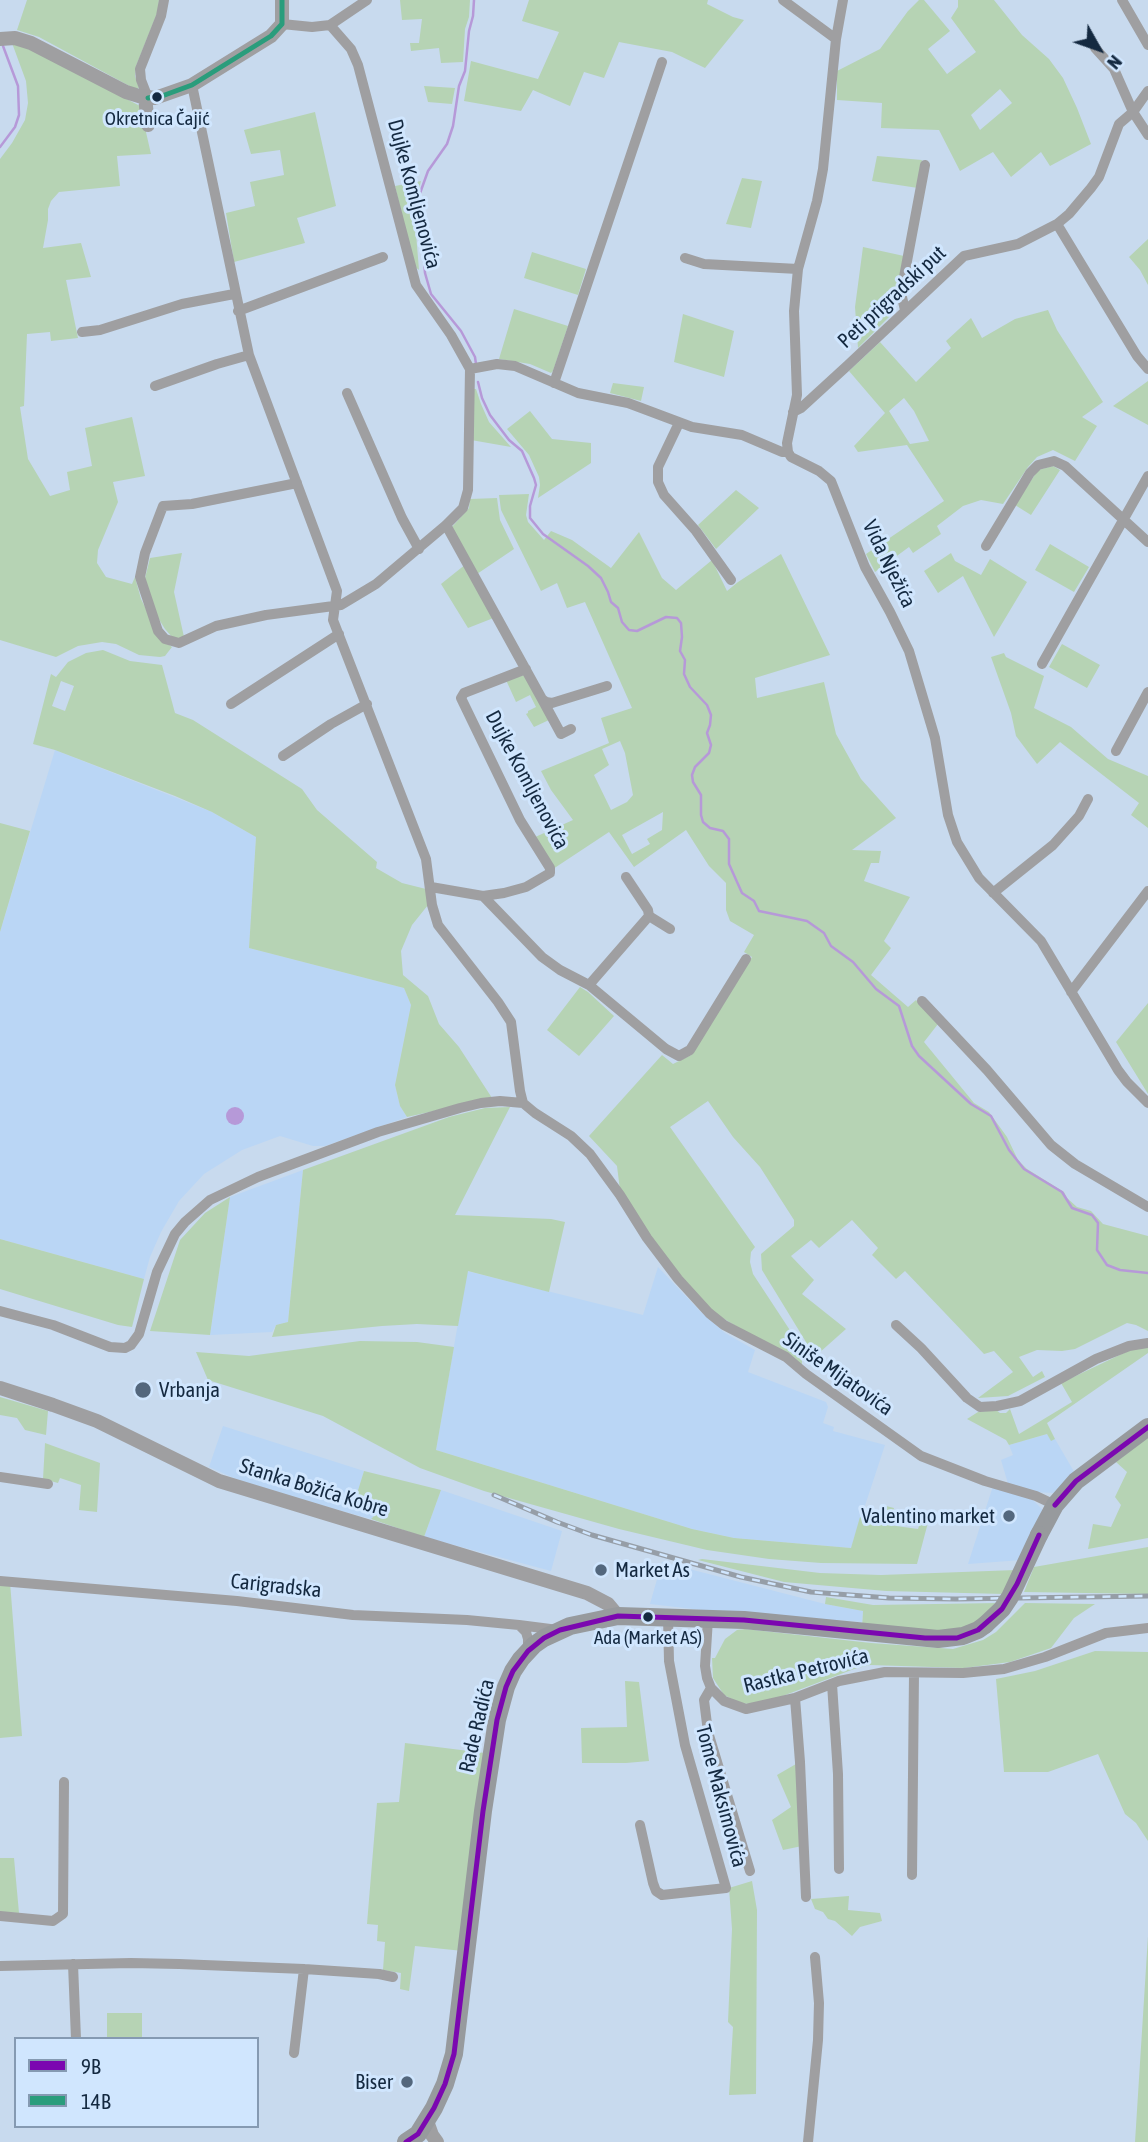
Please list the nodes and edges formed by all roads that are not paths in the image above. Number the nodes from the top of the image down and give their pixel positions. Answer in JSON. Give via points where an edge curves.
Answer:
{"nodes":[{"id":1,"x":164,"y":0,"type":"edge"},
{"id":2,"x":282,"y":0,"type":"edge"},
{"id":3,"x":367,"y":0,"type":"edge"},
{"id":4,"x":783,"y":0,"type":"edge"},
{"id":5,"x":843,"y":0,"type":"edge"},
{"id":6,"x":1122,"y":0,"type":"edge"},
{"id":7,"x":282,"y":24,"type":"junction"},
{"id":8,"x":330,"y":25,"type":"junction"},
{"id":9,"x":3,"y":39,"type":"edge"},
{"id":10,"x":836,"y":39,"type":"junction"},
{"id":11,"x":1148,"y":45,"type":"edge"},
{"id":12,"x":1095,"y":48,"type":"dead end"},
{"id":13,"x":662,"y":62,"type":"dead end"},
{"id":14,"x":192,"y":85,"type":"junction"},
{"id":15,"x":1148,"y":91,"type":"edge"},
{"id":16,"x":146,"y":97,"type":"junction"},
{"id":17,"x":1133,"y":112,"type":"junction"},
{"id":18,"x":148,"y":125,"type":"dead end"},
{"id":19,"x":1148,"y":135,"type":"edge"},
{"id":20,"x":925,"y":165,"type":"dead end"},
{"id":21,"x":1057,"y":225,"type":"junction"},
{"id":22,"x":383,"y":257,"type":"dead end"},
{"id":23,"x":685,"y":258,"type":"dead end"},
{"id":24,"x":799,"y":269,"type":"junction"},
{"id":25,"x":234,"y":294,"type":"junction"},
{"id":26,"x":905,"y":310,"type":"junction"},
{"id":27,"x":238,"y":311,"type":"junction"},
{"id":28,"x":82,"y":332,"type":"dead end"},
{"id":29,"x":248,"y":355,"type":"junction"},
{"id":30,"x":470,"y":369,"type":"junction"},
{"id":31,"x":1148,"y":369,"type":"edge"},
{"id":32,"x":554,"y":383,"type":"junction"},
{"id":33,"x":155,"y":386,"type":"dead end"},
{"id":34,"x":347,"y":393,"type":"dead end"},
{"id":35,"x":793,"y":412,"type":"junction"},
{"id":36,"x":679,"y":423,"type":"junction"},
{"id":37,"x":788,"y":452,"type":"junction"},
{"id":38,"x":1148,"y":476,"type":"edge"},
{"id":39,"x":297,"y":483,"type":"junction"},
{"id":40,"x":1122,"y":520,"type":"junction"},
{"id":41,"x":446,"y":525,"type":"junction"},
{"id":42,"x":1148,"y":542,"type":"edge"},
{"id":43,"x":986,"y":546,"type":"dead end"},
{"id":44,"x":419,"y":549,"type":"junction"},
{"id":45,"x":731,"y":580,"type":"dead end"},
{"id":46,"x":336,"y":606,"type":"junction"},
{"id":47,"x":339,"y":635,"type":"junction"},
{"id":48,"x":1042,"y":664,"type":"dead end"},
{"id":49,"x":526,"y":669,"type":"junction"},
{"id":50,"x":607,"y":686,"type":"dead end"},
{"id":51,"x":1148,"y":692,"type":"edge"},
{"id":52,"x":542,"y":699,"type":"junction"},
{"id":53,"x":231,"y":704,"type":"dead end"},
{"id":54,"x":367,"y":704,"type":"junction"},
{"id":55,"x":571,"y":729,"type":"dead end"},
{"id":56,"x":1116,"y":751,"type":"dead end"},
{"id":57,"x":283,"y":756,"type":"dead end"},
{"id":58,"x":1088,"y":799,"type":"dead end"},
{"id":59,"x":626,"y":877,"type":"dead end"},
{"id":60,"x":431,"y":887,"type":"junction"},
{"id":61,"x":1148,"y":891,"type":"edge"},
{"id":62,"x":993,"y":893,"type":"junction"},
{"id":63,"x":483,"y":895,"type":"junction"},
{"id":64,"x":649,"y":916,"type":"junction"},
{"id":65,"x":670,"y":929,"type":"dead end"},
{"id":66,"x":746,"y":959,"type":"dead end"},
{"id":67,"x":589,"y":985,"type":"junction"},
{"id":68,"x":1071,"y":992,"type":"junction"},
{"id":69,"x":922,"y":1001,"type":"dead end"},
{"id":70,"x":523,"y":1103,"type":"junction"},
{"id":71,"x":1148,"y":1103,"type":"edge"},
{"id":72,"x":1148,"y":1207,"type":"edge"},
{"id":73,"x":0,"y":1311,"type":"edge"},
{"id":74,"x":895,"y":1325,"type":"dead end"},
{"id":75,"x":1148,"y":1343,"type":"edge"},
{"id":76,"x":0,"y":1388,"type":"edge"},
{"id":77,"x":1148,"y":1427,"type":"edge"},
{"id":78,"x":0,"y":1477,"type":"edge"},
{"id":79,"x":48,"y":1484,"type":"dead end"},
{"id":80,"x":1055,"y":1505,"type":"junction"},
{"id":81,"x":0,"y":1581,"type":"edge"},
{"id":82,"x":597,"y":1597,"type":"junction"},
{"id":83,"x":618,"y":1616,"type":"junction"},
{"id":84,"x":668,"y":1617,"type":"junction"},
{"id":85,"x":708,"y":1619,"type":"junction"},
{"id":86,"x":589,"y":1622,"type":"junction"},
{"id":87,"x":519,"y":1625,"type":"junction"},
{"id":88,"x":1148,"y":1628,"type":"edge"},
{"id":89,"x":561,"y":1630,"type":"junction"},
{"id":90,"x":528,"y":1651,"type":"junction"},
{"id":91,"x":914,"y":1673,"type":"junction"},
{"id":92,"x":832,"y":1684,"type":"junction"},
{"id":93,"x":711,"y":1688,"type":"junction"},
{"id":94,"x":795,"y":1698,"type":"junction"},
{"id":95,"x":64,"y":1782,"type":"dead end"},
{"id":96,"x":639,"y":1825,"type":"dead end"},
{"id":97,"x":839,"y":1870,"type":"dead end"},
{"id":98,"x":750,"y":1871,"type":"dead end"},
{"id":99,"x":912,"y":1875,"type":"dead end"},
{"id":100,"x":806,"y":1897,"type":"dead end"},
{"id":101,"x":0,"y":1916,"type":"edge"},
{"id":102,"x":815,"y":1956,"type":"dead end"},
{"id":103,"x":73,"y":1964,"type":"junction"},
{"id":104,"x":0,"y":1966,"type":"edge"},
{"id":105,"x":304,"y":1969,"type":"junction"},
{"id":106,"x":393,"y":1977,"type":"dead end"},
{"id":107,"x":76,"y":2037,"type":"edge"},
{"id":108,"x":295,"y":2053,"type":"dead end"},
{"id":109,"x":428,"y":2120,"type":"junction"},
{"id":110,"x":406,"y":2142,"type":"edge"},
{"id":111,"x":437,"y":2142,"type":"edge"},
{"id":112,"x":808,"y":2142,"type":"edge"}],
"edges":[{"from":1,"to":16,"type":"street","via":[[140,69]]},
{"from":2,"to":7,"type":"street"},
{"from":3,"to":8,"type":"street"},
{"from":4,"to":10,"type":"street"},
{"from":5,"to":10,"type":"street"},
{"from":6,"to":11,"type":"street"},
{"from":7,"to":8,"type":"street"},
{"from":7,"to":14,"type":"street","via":[[271,36]]},
{"from":8,"to":30,"type":"street","name":"Dujke Komljenovića","via":[[358,65],[416,285]]},
{"from":9,"to":16,"type":"street","via":[[31,43],[126,92]]},
{"from":10,"to":24,"type":"street","via":[[823,169]]},
{"from":12,"to":17,"type":"street","via":[[1114,69]]},
{"from":13,"to":32,"type":"street"},
{"from":14,"to":16,"type":"street"},
{"from":14,"to":25,"type":"street"},
{"from":15,"to":17,"type":"street","name":"Peti prigradski put"},
{"from":16,"to":18,"type":"street"},
{"from":17,"to":19,"type":"street"},
{"from":17,"to":21,"type":"street","name":"Peti prigradski put","via":[[1119,124],[1091,188]]},
{"from":20,"to":26,"type":"street","via":[[901,293]]},
{"from":21,"to":26,"type":"street","name":"Peti prigradski put","via":[[1018,244],[964,256]]},
{"from":21,"to":31,"type":"street"},
{"from":22,"to":27,"type":"street"},
{"from":23,"to":24,"type":"street","via":[[704,264]]},
{"from":24,"to":35,"type":"street","via":[[793,311],[797,395]]},
{"from":25,"to":27,"type":"street"},
{"from":25,"to":28,"type":"street"},
{"from":26,"to":35,"type":"street","name":"Peti prigradski put"},
{"from":27,"to":29,"type":"street"},
{"from":29,"to":33,"type":"street"},
{"from":29,"to":39,"type":"street"},
{"from":30,"to":32,"type":"street","via":[[507,364]]},
{"from":30,"to":41,"type":"street","via":[[468,490],[463,508]]},
{"from":32,"to":36,"type":"street","via":[[638,406]]},
{"from":34,"to":44,"type":"street"},
{"from":35,"to":37,"type":"street"},
{"from":36,"to":37,"type":"street","via":[[742,435]]},
{"from":36,"to":45,"type":"street","via":[[658,467],[658,482]]},
{"from":37,"to":62,"type":"street","name":"Vida Nježića","via":[[825,475],[836,490],[865,567],[914,664],[957,842]]},
{"from":38,"to":40,"type":"street"},
{"from":39,"to":46,"type":"street","via":[[337,591]]},
{"from":39,"to":46,"type":"street","via":[[163,506],[142,566],[143,591],[158,631],[174,643],[216,626]]},
{"from":40,"to":42,"type":"street"},
{"from":40,"to":43,"type":"street","via":[[1065,466],[1048,461],[1030,473]]},
{"from":40,"to":48,"type":"street"},
{"from":41,"to":44,"type":"street"},
{"from":41,"to":49,"type":"street"},
{"from":44,"to":46,"type":"street","via":[[369,589]]},
{"from":46,"to":47,"type":"street","via":[[333,617]]},
{"from":47,"to":53,"type":"street"},
{"from":47,"to":54,"type":"street"},
{"from":49,"to":52,"type":"street"},
{"from":49,"to":63,"type":"street","name":"Dujke Komljenovića","via":[[464,692],[461,698],[550,873],[519,890]]},
{"from":50,"to":52,"type":"street","via":[[552,703]]},
{"from":51,"to":56,"type":"street"},
{"from":52,"to":55,"type":"street","via":[[561,734]]},
{"from":54,"to":57,"type":"street"},
{"from":54,"to":60,"type":"street","via":[[426,859]]},
{"from":58,"to":62,"type":"street","via":[[1048,850]]},
{"from":59,"to":64,"type":"street"},
{"from":60,"to":63,"type":"street","name":"Dujke Komljenovića"},
{"from":60,"to":70,"type":"street","via":[[438,925],[511,1022]]},
{"from":61,"to":68,"type":"street"},
{"from":62,"to":68,"type":"street","name":"Vida Nježića","via":[[1041,941]]},
{"from":63,"to":67,"type":"street","via":[[542,957]]},
{"from":64,"to":65,"type":"street"},
{"from":64,"to":67,"type":"street"},
{"from":66,"to":67,"type":"street","via":[[691,1050],[679,1056]]},
{"from":68,"to":71,"type":"street","name":"Vida Nježića","via":[[1126,1082]]},
{"from":69,"to":72,"type":"street","via":[[1051,1145]]},
{"from":70,"to":73,"type":"street","via":[[481,1103],[378,1132],[210,1200],[175,1234],[157,1272],[139,1334],[125,1348]]},
{"from":70,"to":80,"type":"street","name":"Siniše Mijatovića","via":[[590,1154],[670,1269],[723,1325],[786,1357],[921,1456]]},
{"from":74,"to":75,"type":"street","via":[[980,1407],[1020,1401],[1096,1359]]},
{"from":76,"to":82,"type":"street","name":"Stanka Božića Kobre","via":[[97,1421],[219,1480]]},
{"from":77,"to":80,"type":"main road","via":[[1076,1481]]},
{"from":78,"to":79,"type":"street"},
{"from":80,"to":85,"type":"main road","name":"Rade Radića","bridge":true,"via":[[1002,1609],[985,1626],[963,1636],[938,1639]]},
{"from":81,"to":87,"type":"street","name":"Carigradska","via":[[353,1615]]},
{"from":82,"to":83,"type":"street","name":"Stanka Božića Kobre"},
{"from":82,"to":86,"type":"street","via":[[598,1609]]},
{"from":83,"to":84,"type":"main road","name":"Rade Radića"},
{"from":83,"to":86,"type":"main road","name":"Rade Radića"},
{"from":84,"to":85,"type":"main road","name":"Rade Radića"},
{"from":84,"to":96,"type":"street","name":"Tome Maksimovića","via":[[669,1661],[685,1745],[726,1888],[662,1895],[656,1891]]},
{"from":85,"to":93,"type":"street","via":[[705,1666]]},
{"from":86,"to":89,"type":"main road","name":"Rade Radića"},
{"from":87,"to":89,"type":"street","name":"Carigradska"},
{"from":87,"to":90,"type":"street","via":[[526,1632]]},
{"from":88,"to":91,"type":"street","name":"Rastka Petrovića","via":[[1106,1633],[1004,1669]]},
{"from":89,"to":90,"type":"main road","name":"Rade Radića"},
{"from":90,"to":109,"type":"main road","name":"Rade Radića","via":[[513,1671],[497,1720],[457,2034],[445,2084]]},
{"from":91,"to":92,"type":"street","name":"Rastka Petrovića","via":[[885,1672]]},
{"from":91,"to":99,"type":"street"},
{"from":92,"to":94,"type":"street","name":"Rastka Petrovića"},
{"from":92,"to":97,"type":"street"},
{"from":93,"to":94,"type":"street","name":"Rastka Petrovića","via":[[724,1701],[746,1709]]},
{"from":93,"to":98,"type":"street","via":[[704,1700],[708,1732]]},
{"from":94,"to":100,"type":"street"},
{"from":95,"to":101,"type":"street","via":[[63,1914],[53,1921]]},
{"from":102,"to":112,"type":"street","via":[[818,2040]]},
{"from":103,"to":104,"type":"street"},
{"from":103,"to":105,"type":"street"},
{"from":103,"to":107,"type":"street"},
{"from":105,"to":106,"type":"street"},
{"from":105,"to":108,"type":"street"},
{"from":109,"to":110,"type":"main road","name":"Rade Radića"},
{"from":109,"to":111,"type":"street"}]}
